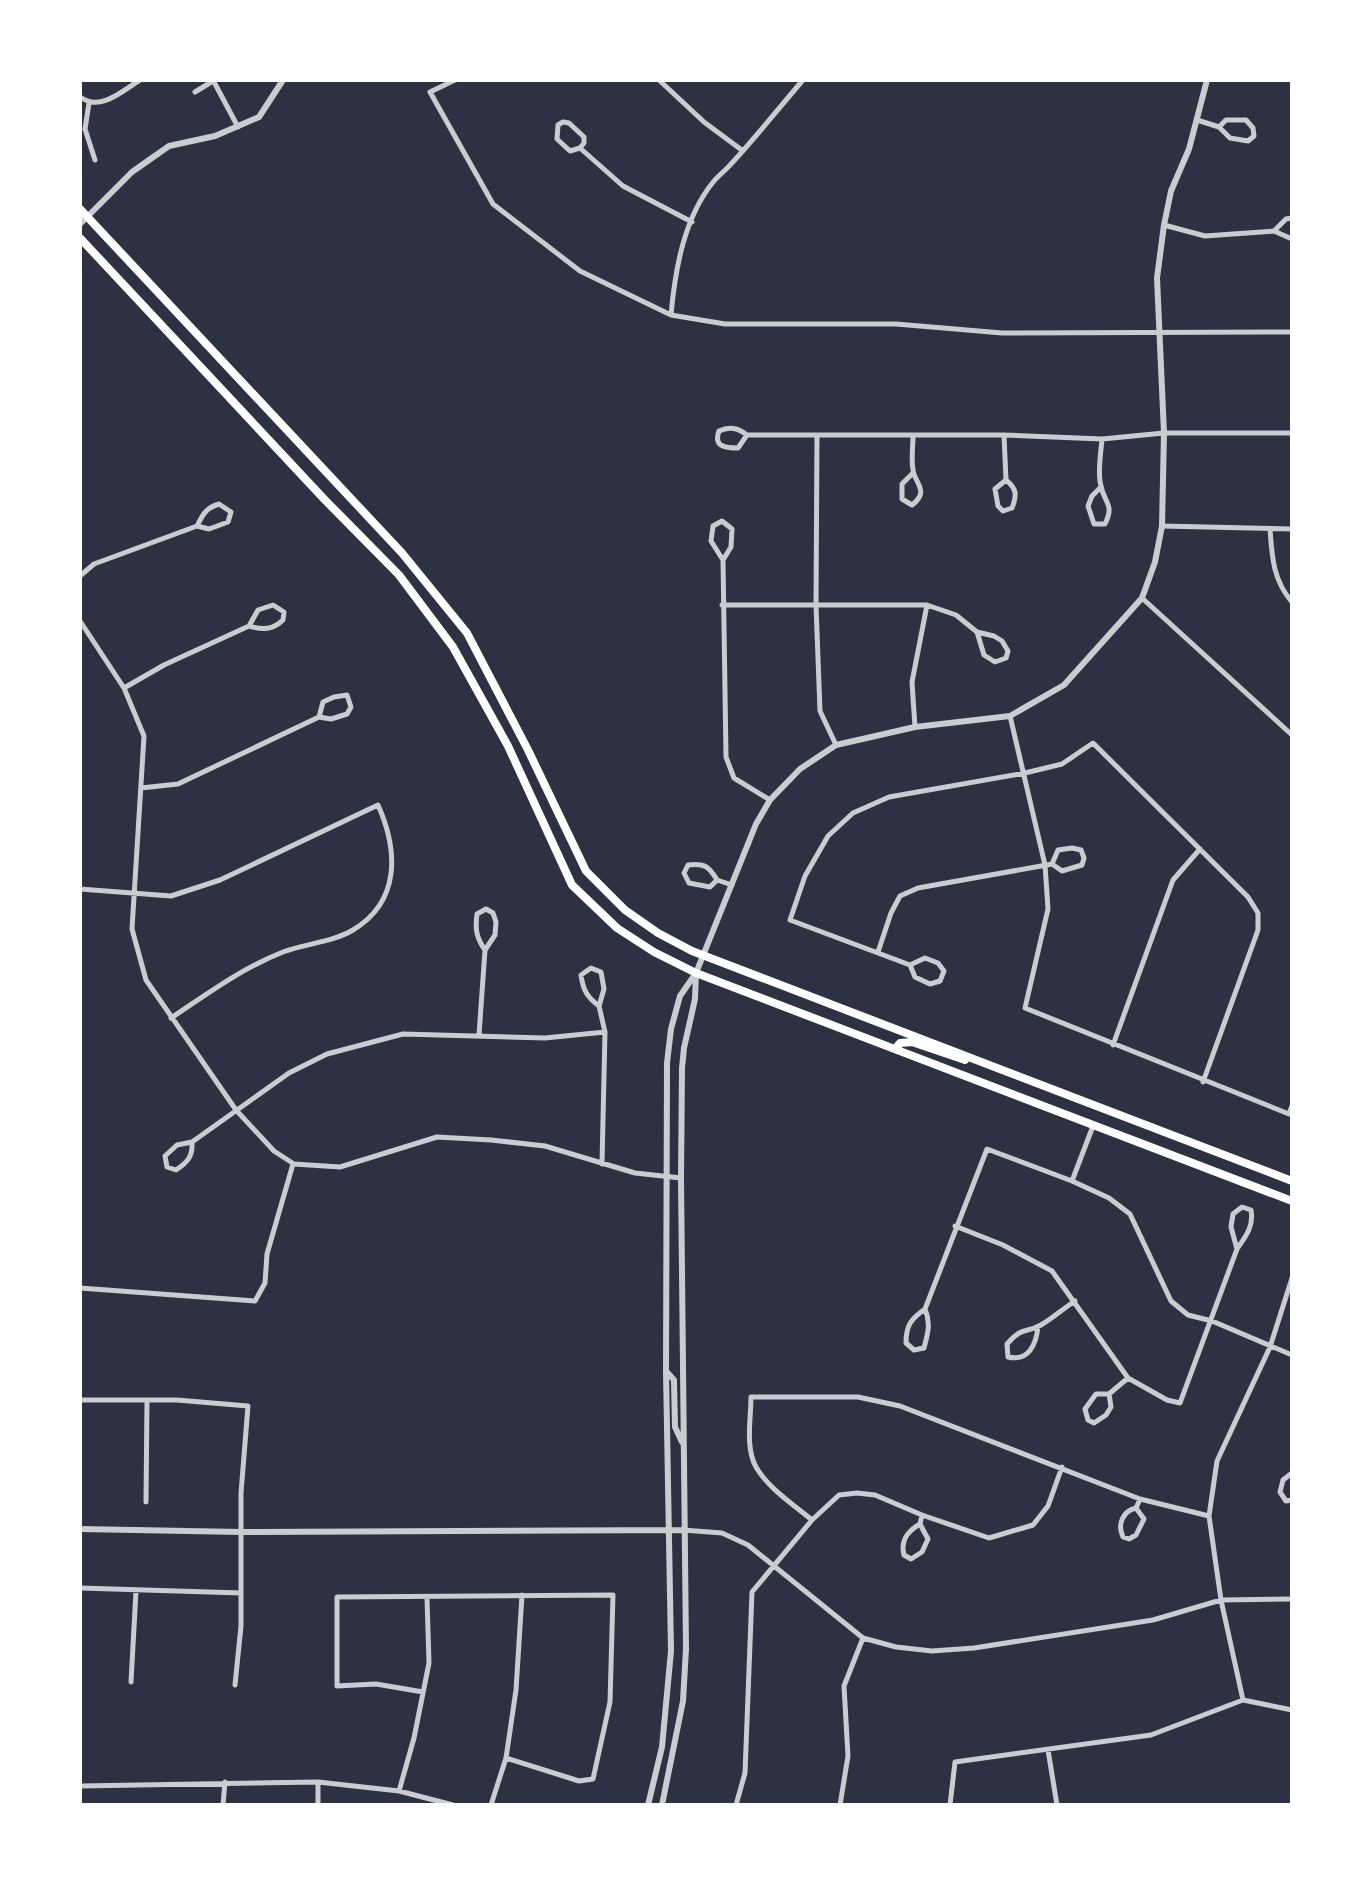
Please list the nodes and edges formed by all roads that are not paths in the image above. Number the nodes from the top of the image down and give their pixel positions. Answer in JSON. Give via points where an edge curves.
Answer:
{"nodes":[{"id":1,"x":140,"y":80,"type":"edge"},
{"id":2,"x":213,"y":80,"type":"edge"},
{"id":3,"x":283,"y":80,"type":"edge"},
{"id":4,"x":455,"y":80,"type":"edge"},
{"id":5,"x":659,"y":80,"type":"edge"},
{"id":6,"x":803,"y":80,"type":"edge"},
{"id":7,"x":1207,"y":80,"type":"edge"},
{"id":8,"x":195,"y":92,"type":"dead end"},
{"id":9,"x":80,"y":97,"type":"edge"},
{"id":10,"x":89,"y":103,"type":"junction"},
{"id":11,"x":1197,"y":120,"type":"junction"},
{"id":12,"x":238,"y":127,"type":"junction"},
{"id":13,"x":1219,"y":127,"type":"junction"},
{"id":14,"x":580,"y":148,"type":"junction"},
{"id":15,"x":743,"y":151,"type":"junction"},
{"id":16,"x":95,"y":160,"type":"dead end"},
{"id":17,"x":80,"y":209,"type":"edge"},
{"id":18,"x":88,"y":217,"type":"junction"},
{"id":19,"x":1292,"y":218,"type":"edge"},
{"id":20,"x":692,"y":222,"type":"junction"},
{"id":21,"x":80,"y":224,"type":"edge"},
{"id":22,"x":1164,"y":225,"type":"junction"},
{"id":23,"x":1274,"y":231,"type":"junction"},
{"id":24,"x":80,"y":238,"type":"edge"},
{"id":25,"x":1292,"y":239,"type":"edge"},
{"id":26,"x":671,"y":315,"type":"junction"},
{"id":27,"x":1159,"y":331,"type":"junction"},
{"id":28,"x":1292,"y":332,"type":"edge"},
{"id":29,"x":1164,"y":433,"type":"junction"},
{"id":30,"x":1292,"y":433,"type":"edge"},
{"id":31,"x":747,"y":435,"type":"junction"},
{"id":32,"x":817,"y":435,"type":"junction"},
{"id":33,"x":1004,"y":435,"type":"junction"},
{"id":34,"x":913,"y":436,"type":"junction"},
{"id":35,"x":1102,"y":439,"type":"junction"},
{"id":36,"x":913,"y":473,"type":"junction"},
{"id":37,"x":1006,"y":480,"type":"junction"},
{"id":38,"x":1101,"y":487,"type":"junction"},
{"id":39,"x":197,"y":526,"type":"junction"},
{"id":40,"x":1162,"y":526,"type":"junction"},
{"id":41,"x":1270,"y":529,"type":"junction"},
{"id":42,"x":1292,"y":529,"type":"edge"},
{"id":43,"x":723,"y":560,"type":"junction"},
{"id":44,"x":80,"y":576,"type":"edge"},
{"id":45,"x":1142,"y":598,"type":"junction"},
{"id":46,"x":1292,"y":602,"type":"edge"},
{"id":47,"x":722,"y":605,"type":"junction"},
{"id":48,"x":816,"y":605,"type":"junction"},
{"id":49,"x":927,"y":605,"type":"junction"},
{"id":50,"x":80,"y":621,"type":"edge"},
{"id":51,"x":249,"y":626,"type":"junction"},
{"id":52,"x":977,"y":632,"type":"junction"},
{"id":53,"x":124,"y":688,"type":"junction"},
{"id":54,"x":1010,"y":716,"type":"junction"},
{"id":55,"x":319,"y":717,"type":"junction"},
{"id":56,"x":915,"y":727,"type":"junction"},
{"id":57,"x":1292,"y":735,"type":"edge"},
{"id":58,"x":836,"y":745,"type":"junction"},
{"id":59,"x":1025,"y":773,"type":"junction"},
{"id":60,"x":141,"y":788,"type":"junction"},
{"id":61,"x":770,"y":800,"type":"junction"},
{"id":62,"x":1200,"y":849,"type":"junction"},
{"id":63,"x":1049,"y":864,"type":"junction"},
{"id":64,"x":717,"y":880,"type":"junction"},
{"id":65,"x":732,"y":885,"type":"junction"},
{"id":66,"x":80,"y":889,"type":"edge"},
{"id":67,"x":133,"y":894,"type":"junction"},
{"id":68,"x":485,"y":950,"type":"junction"},
{"id":69,"x":878,"y":952,"type":"junction"},
{"id":70,"x":703,"y":955,"type":"junction"},
{"id":71,"x":910,"y":965,"type":"junction"},
{"id":72,"x":696,"y":973,"type":"junction"},
{"id":73,"x":599,"y":1006,"type":"junction"},
{"id":74,"x":171,"y":1018,"type":"junction"},
{"id":75,"x":605,"y":1032,"type":"junction"},
{"id":76,"x":479,"y":1035,"type":"junction"},
{"id":77,"x":1113,"y":1045,"type":"junction"},
{"id":78,"x":895,"y":1049,"type":"junction"},
{"id":79,"x":973,"y":1059,"type":"junction"},
{"id":80,"x":1203,"y":1082,"type":"junction"},
{"id":81,"x":1292,"y":1106,"type":"edge"},
{"id":82,"x":236,"y":1110,"type":"junction"},
{"id":83,"x":1094,"y":1125,"type":"junction"},
{"id":84,"x":192,"y":1142,"type":"junction"},
{"id":85,"x":294,"y":1164,"type":"junction"},
{"id":86,"x":602,"y":1164,"type":"junction"},
{"id":87,"x":668,"y":1177,"type":"junction"},
{"id":88,"x":681,"y":1178,"type":"junction"},
{"id":89,"x":1072,"y":1181,"type":"junction"},
{"id":90,"x":1292,"y":1181,"type":"edge"},
{"id":91,"x":1292,"y":1201,"type":"edge"},
{"id":92,"x":955,"y":1226,"type":"junction"},
{"id":93,"x":1237,"y":1249,"type":"junction"},
{"id":94,"x":1292,"y":1278,"type":"edge"},
{"id":95,"x":80,"y":1288,"type":"edge"},
{"id":96,"x":1075,"y":1301,"type":"junction"},
{"id":97,"x":925,"y":1309,"type":"junction"},
{"id":98,"x":1212,"y":1321,"type":"junction"},
{"id":99,"x":1038,"y":1327,"type":"junction"},
{"id":100,"x":1270,"y":1347,"type":"junction"},
{"id":101,"x":1292,"y":1355,"type":"edge"},
{"id":102,"x":666,"y":1371,"type":"junction"},
{"id":103,"x":1128,"y":1378,"type":"junction"},
{"id":104,"x":1109,"y":1394,"type":"junction"},
{"id":105,"x":80,"y":1400,"type":"edge"},
{"id":106,"x":147,"y":1400,"type":"junction"},
{"id":107,"x":684,"y":1448,"type":"junction"},
{"id":108,"x":1062,"y":1467,"type":"junction"},
{"id":109,"x":1292,"y":1473,"type":"edge"},
{"id":110,"x":1140,"y":1499,"type":"junction"},
{"id":111,"x":1292,"y":1500,"type":"edge"},
{"id":112,"x":146,"y":1502,"type":"dead end"},
{"id":113,"x":1136,"y":1508,"type":"junction"},
{"id":114,"x":922,"y":1515,"type":"junction"},
{"id":115,"x":1209,"y":1516,"type":"junction"},
{"id":116,"x":812,"y":1520,"type":"junction"},
{"id":117,"x":920,"y":1524,"type":"junction"},
{"id":118,"x":80,"y":1529,"type":"edge"},
{"id":119,"x":670,"y":1530,"type":"junction"},
{"id":120,"x":683,"y":1530,"type":"junction"},
{"id":121,"x":241,"y":1532,"type":"junction"},
{"id":122,"x":774,"y":1567,"type":"junction"},
{"id":123,"x":80,"y":1588,"type":"edge"},
{"id":124,"x":136,"y":1591,"type":"junction"},
{"id":125,"x":241,"y":1593,"type":"junction"},
{"id":126,"x":522,"y":1595,"type":"junction"},
{"id":127,"x":427,"y":1598,"type":"junction"},
{"id":128,"x":1292,"y":1599,"type":"edge"},
{"id":129,"x":1221,"y":1600,"type":"junction"},
{"id":130,"x":863,"y":1638,"type":"junction"},
{"id":131,"x":131,"y":1682,"type":"dead end"},
{"id":132,"x":235,"y":1685,"type":"dead end"},
{"id":133,"x":423,"y":1692,"type":"junction"},
{"id":134,"x":1243,"y":1700,"type":"junction"},
{"id":135,"x":1292,"y":1710,"type":"edge"},
{"id":136,"x":1048,"y":1750,"type":"junction"},
{"id":137,"x":506,"y":1758,"type":"junction"},
{"id":138,"x":225,"y":1782,"type":"junction"},
{"id":139,"x":318,"y":1782,"type":"junction"},
{"id":140,"x":80,"y":1786,"type":"edge"},
{"id":141,"x":399,"y":1791,"type":"junction"},
{"id":142,"x":223,"y":1805,"type":"edge"},
{"id":143,"x":318,"y":1805,"type":"edge"},
{"id":144,"x":453,"y":1805,"type":"edge"},
{"id":145,"x":491,"y":1805,"type":"edge"},
{"id":146,"x":648,"y":1805,"type":"edge"},
{"id":147,"x":662,"y":1805,"type":"edge"},
{"id":148,"x":736,"y":1805,"type":"edge"},
{"id":149,"x":840,"y":1805,"type":"edge"},
{"id":150,"x":950,"y":1805,"type":"edge"},
{"id":151,"x":1057,"y":1805,"type":"edge"}],
"edges":[{"from":1,"to":10,"type":"street","via":[[103,103]]},
{"from":2,"to":8,"type":"street"},
{"from":2,"to":12,"type":"street"},
{"from":3,"to":12,"type":"street","via":[[259,117]]},
{"from":4,"to":26,"type":"street","via":[[430,92],[493,204],[580,271]]},
{"from":5,"to":15,"type":"street"},
{"from":6,"to":15,"type":"street"},
{"from":7,"to":11,"type":"street"},
{"from":9,"to":10,"type":"street"},
{"from":10,"to":16,"type":"street","via":[[85,129]]},
{"from":11,"to":13,"type":"street"},
{"from":11,"to":22,"type":"street"},
{"from":12,"to":18,"type":"street","via":[[169,146],[132,172]]},
{"from":13,"to":13,"type":"street","via":[[1230,138],[1248,141],[1254,136],[1246,120],[1226,120]]},
{"from":14,"to":14,"type":"street","via":[[584,137],[569,123],[558,125],[557,139],[570,151]]},
{"from":14,"to":20,"type":"street","via":[[623,186]]},
{"from":15,"to":20,"type":"street","via":[[713,182]]},
{"from":17,"to":18,"type":"main road"},
{"from":18,"to":21,"type":"street"},
{"from":18,"to":70,"type":"main road","via":[[402,553],[467,633],[586,871],[625,910]]},
{"from":19,"to":23,"type":"street"},
{"from":20,"to":26,"type":"street","via":[[675,271]]},
{"from":22,"to":23,"type":"street","via":[[1205,236]]},
{"from":22,"to":27,"type":"street","via":[[1157,278]]},
{"from":23,"to":25,"type":"street"},
{"from":24,"to":72,"type":"main road","via":[[399,575],[453,647],[508,746],[572,885],[617,928]]},
{"from":26,"to":27,"type":"street","via":[[725,324],[896,324],[1002,333]]},
{"from":27,"to":28,"type":"street"},
{"from":27,"to":29,"type":"street"},
{"from":29,"to":30,"type":"street"},
{"from":29,"to":35,"type":"street"},
{"from":29,"to":40,"type":"street"},
{"from":31,"to":31,"type":"street","via":[[727,428],[717,437],[724,448],[738,448]]},
{"from":31,"to":32,"type":"street"},
{"from":32,"to":34,"type":"street"},
{"from":32,"to":48,"type":"street"},
{"from":33,"to":34,"type":"street"},
{"from":33,"to":35,"type":"street"},
{"from":33,"to":37,"type":"street"},
{"from":34,"to":36,"type":"street"},
{"from":35,"to":38,"type":"street"},
{"from":36,"to":36,"type":"street","via":[[902,484],[902,499],[912,505],[921,490]]},
{"from":37,"to":37,"type":"street","via":[[995,489],[1003,511],[1012,508],[1016,497]]},
{"from":38,"to":38,"type":"street","via":[[1088,506],[1094,524],[1105,524],[1109,515]]},
{"from":39,"to":39,"type":"street","via":[[209,529],[228,522],[231,512],[219,504],[212,506]]},
{"from":39,"to":44,"type":"street","via":[[94,564]]},
{"from":40,"to":41,"type":"street"},
{"from":40,"to":45,"type":"street"},
{"from":41,"to":42,"type":"street"},
{"from":41,"to":46,"type":"street","via":[[1275,572]]},
{"from":43,"to":43,"type":"street","via":[[731,547],[732,529],[722,521],[713,526],[711,541]]},
{"from":43,"to":47,"type":"street"},
{"from":45,"to":54,"type":"street","via":[[1064,685]]},
{"from":45,"to":57,"type":"street"},
{"from":47,"to":48,"type":"street"},
{"from":47,"to":61,"type":"street","via":[[726,757],[734,778]]},
{"from":48,"to":49,"type":"street"},
{"from":48,"to":58,"type":"street","via":[[820,711]]},
{"from":49,"to":52,"type":"street","via":[[956,615]]},
{"from":49,"to":56,"type":"street","via":[[912,682]]},
{"from":50,"to":53,"type":"street"},
{"from":51,"to":51,"type":"street","via":[[276,627],[284,612],[273,605],[258,610]]},
{"from":51,"to":53,"type":"street"},
{"from":52,"to":52,"type":"street","via":[[981,651],[991,661],[1006,658],[1002,641]]},
{"from":53,"to":60,"type":"street","via":[[144,736]]},
{"from":54,"to":56,"type":"street"},
{"from":54,"to":59,"type":"street"},
{"from":55,"to":55,"type":"street","via":[[347,714],[347,695],[323,702]]},
{"from":55,"to":60,"type":"street","via":[[178,784]]},
{"from":56,"to":58,"type":"street"},
{"from":58,"to":61,"type":"street","via":[[800,769]]},
{"from":59,"to":62,"type":"street","via":[[1062,764],[1093,743]]},
{"from":59,"to":63,"type":"street"},
{"from":59,"to":69,"type":"street","via":[[889,797],[853,813],[828,836],[805,876],[790,920]]},
{"from":60,"to":67,"type":"street"},
{"from":61,"to":65,"type":"street"},
{"from":62,"to":77,"type":"street","via":[[1173,880]]},
{"from":62,"to":80,"type":"street","via":[[1258,913],[1258,930]]},
{"from":63,"to":63,"type":"street","via":[[1062,871],[1082,865],[1084,858],[1081,850],[1058,850]]},
{"from":63,"to":69,"type":"street","via":[[918,888],[900,896]]},
{"from":63,"to":77,"type":"street","via":[[1048,909],[1025,1008]]},
{"from":64,"to":64,"type":"street","via":[[710,867],[700,863],[688,865],[684,873],[689,883],[702,887]]},
{"from":64,"to":65,"type":"street"},
{"from":65,"to":70,"type":"street"},
{"from":66,"to":67,"type":"street"},
{"from":67,"to":74,"type":"street","via":[[132,929],[146,980]]},
{"from":67,"to":74,"type":"street","via":[[171,896],[220,880],[378,805],[388,828],[393,855],[389,890],[371,915],[352,931],[283,952],[238,974]]},
{"from":68,"to":68,"type":"street","via":[[496,922],[486,909],[477,914],[475,928]]},
{"from":68,"to":76,"type":"street"},
{"from":69,"to":71,"type":"street"},
{"from":70,"to":72,"type":"street"},
{"from":70,"to":79,"type":"main road"},
{"from":71,"to":71,"type":"street","via":[[915,977],[930,984],[940,981],[944,971],[925,958]]},
{"from":72,"to":78,"type":"main road"},
{"from":72,"to":87,"type":"street","via":[[680,996],[671,1029]]},
{"from":72,"to":88,"type":"street","via":[[682,1068]]},
{"from":73,"to":73,"type":"street","via":[[601,972],[591,968],[581,975],[583,989]]},
{"from":73,"to":75,"type":"street"},
{"from":74,"to":82,"type":"street"},
{"from":75,"to":76,"type":"street","via":[[545,1038]]},
{"from":75,"to":86,"type":"street"},
{"from":76,"to":82,"type":"street","via":[[403,1034],[327,1054]]},
{"from":77,"to":80,"type":"street"},
{"from":78,"to":79,"type":"main road","via":[[912,1042],[961,1060]]},
{"from":78,"to":83,"type":"main road"},
{"from":79,"to":90,"type":"main road"},
{"from":80,"to":81,"type":"street","via":[[1289,1114]]},
{"from":82,"to":84,"type":"street"},
{"from":82,"to":85,"type":"street","via":[[274,1151]]},
{"from":83,"to":89,"type":"street"},
{"from":83,"to":91,"type":"main road"},
{"from":84,"to":84,"type":"street","via":[[177,1145],[165,1156],[167,1167],[176,1170],[188,1163]]},
{"from":85,"to":86,"type":"street","via":[[340,1167],[437,1137],[545,1146]]},
{"from":85,"to":95,"type":"street","via":[[267,1254],[265,1283],[255,1301]]},
{"from":86,"to":87,"type":"street"},
{"from":87,"to":88,"type":"street"},
{"from":87,"to":102,"type":"street"},
{"from":88,"to":107,"type":"street"},
{"from":89,"to":92,"type":"street","via":[[987,1149]]},
{"from":89,"to":98,"type":"street","via":[[1130,1214],[1171,1301],[1188,1315]]},
{"from":92,"to":96,"type":"street","via":[[1052,1271]]},
{"from":92,"to":97,"type":"street"},
{"from":93,"to":93,"type":"street","via":[[1253,1219],[1251,1210],[1242,1207],[1233,1214],[1231,1227]]},
{"from":93,"to":98,"type":"street"},
{"from":94,"to":100,"type":"street"},
{"from":96,"to":99,"type":"street"},
{"from":96,"to":103,"type":"street"},
{"from":97,"to":97,"type":"street","via":[[910,1320],[906,1332],[906,1343],[914,1350],[924,1348],[929,1331]]},
{"from":98,"to":100,"type":"street"},
{"from":98,"to":103,"type":"street","via":[[1180,1403]]},
{"from":99,"to":99,"type":"street","via":[[1022,1329],[1013,1337],[1007,1344],[1008,1357],[1029,1353]]},
{"from":100,"to":101,"type":"street"},
{"from":100,"to":115,"type":"street","via":[[1217,1461]]},
{"from":102,"to":107,"type":"street","via":[[674,1380],[675,1427]]},
{"from":102,"to":119,"type":"street"},
{"from":103,"to":104,"type":"street"},
{"from":104,"to":104,"type":"street","via":[[1096,1394],[1087,1404],[1088,1420],[1094,1423],[1106,1415]]},
{"from":105,"to":106,"type":"street"},
{"from":106,"to":112,"type":"street"},
{"from":106,"to":121,"type":"street","via":[[248,1406]]},
{"from":107,"to":120,"type":"street"},
{"from":108,"to":110,"type":"street"},
{"from":108,"to":114,"type":"street","via":[[1048,1506],[1033,1525],[989,1538]]},
{"from":108,"to":116,"type":"street","via":[[900,1406],[858,1397],[751,1397],[750,1440],[756,1467]]},
{"from":109,"to":111,"type":"street","via":[[1280,1492],[1286,1501]]},
{"from":110,"to":113,"type":"street"},
{"from":110,"to":115,"type":"street"},
{"from":113,"to":113,"type":"street","via":[[1124,1516],[1123,1537],[1136,1535],[1144,1519]]},
{"from":114,"to":116,"type":"street","via":[[857,1493],[839,1495]]},
{"from":114,"to":117,"type":"street"},
{"from":115,"to":129,"type":"street"},
{"from":116,"to":122,"type":"street"},
{"from":117,"to":117,"type":"street","via":[[907,1532],[902,1547],[911,1559],[928,1539]]},
{"from":118,"to":121,"type":"street"},
{"from":119,"to":120,"type":"street"},
{"from":119,"to":121,"type":"street"},
{"from":119,"to":146,"type":"street","via":[[671,1651],[662,1747]]},
{"from":120,"to":122,"type":"street","via":[[722,1533],[748,1545]]},
{"from":120,"to":147,"type":"street","via":[[684,1688]]},
{"from":121,"to":125,"type":"street"},
{"from":122,"to":130,"type":"street"},
{"from":122,"to":148,"type":"street","via":[[752,1592],[745,1773]]},
{"from":123,"to":124,"type":"street"},
{"from":124,"to":125,"type":"street"},
{"from":124,"to":131,"type":"street"},
{"from":125,"to":132,"type":"street"},
{"from":126,"to":127,"type":"street"},
{"from":126,"to":137,"type":"street"},
{"from":126,"to":137,"type":"street","via":[[613,1595],[610,1702],[593,1779],[579,1781]]},
{"from":127,"to":133,"type":"street","via":[[429,1663]]},
{"from":127,"to":133,"type":"street","via":[[337,1597],[337,1686],[376,1684]]},
{"from":128,"to":129,"type":"street"},
{"from":129,"to":130,"type":"street","via":[[1153,1620],[974,1648],[932,1651]]},
{"from":129,"to":134,"type":"street"},
{"from":130,"to":149,"type":"street","via":[[844,1686],[848,1756]]},
{"from":133,"to":141,"type":"street"},
{"from":134,"to":135,"type":"street"},
{"from":134,"to":136,"type":"street","via":[[1151,1735]]},
{"from":136,"to":150,"type":"street","via":[[955,1762]]},
{"from":136,"to":151,"type":"street"},
{"from":137,"to":145,"type":"street"},
{"from":138,"to":139,"type":"street"},
{"from":138,"to":140,"type":"street"},
{"from":138,"to":142,"type":"street"},
{"from":139,"to":141,"type":"street"},
{"from":139,"to":143,"type":"street"},
{"from":141,"to":144,"type":"street"}]}
